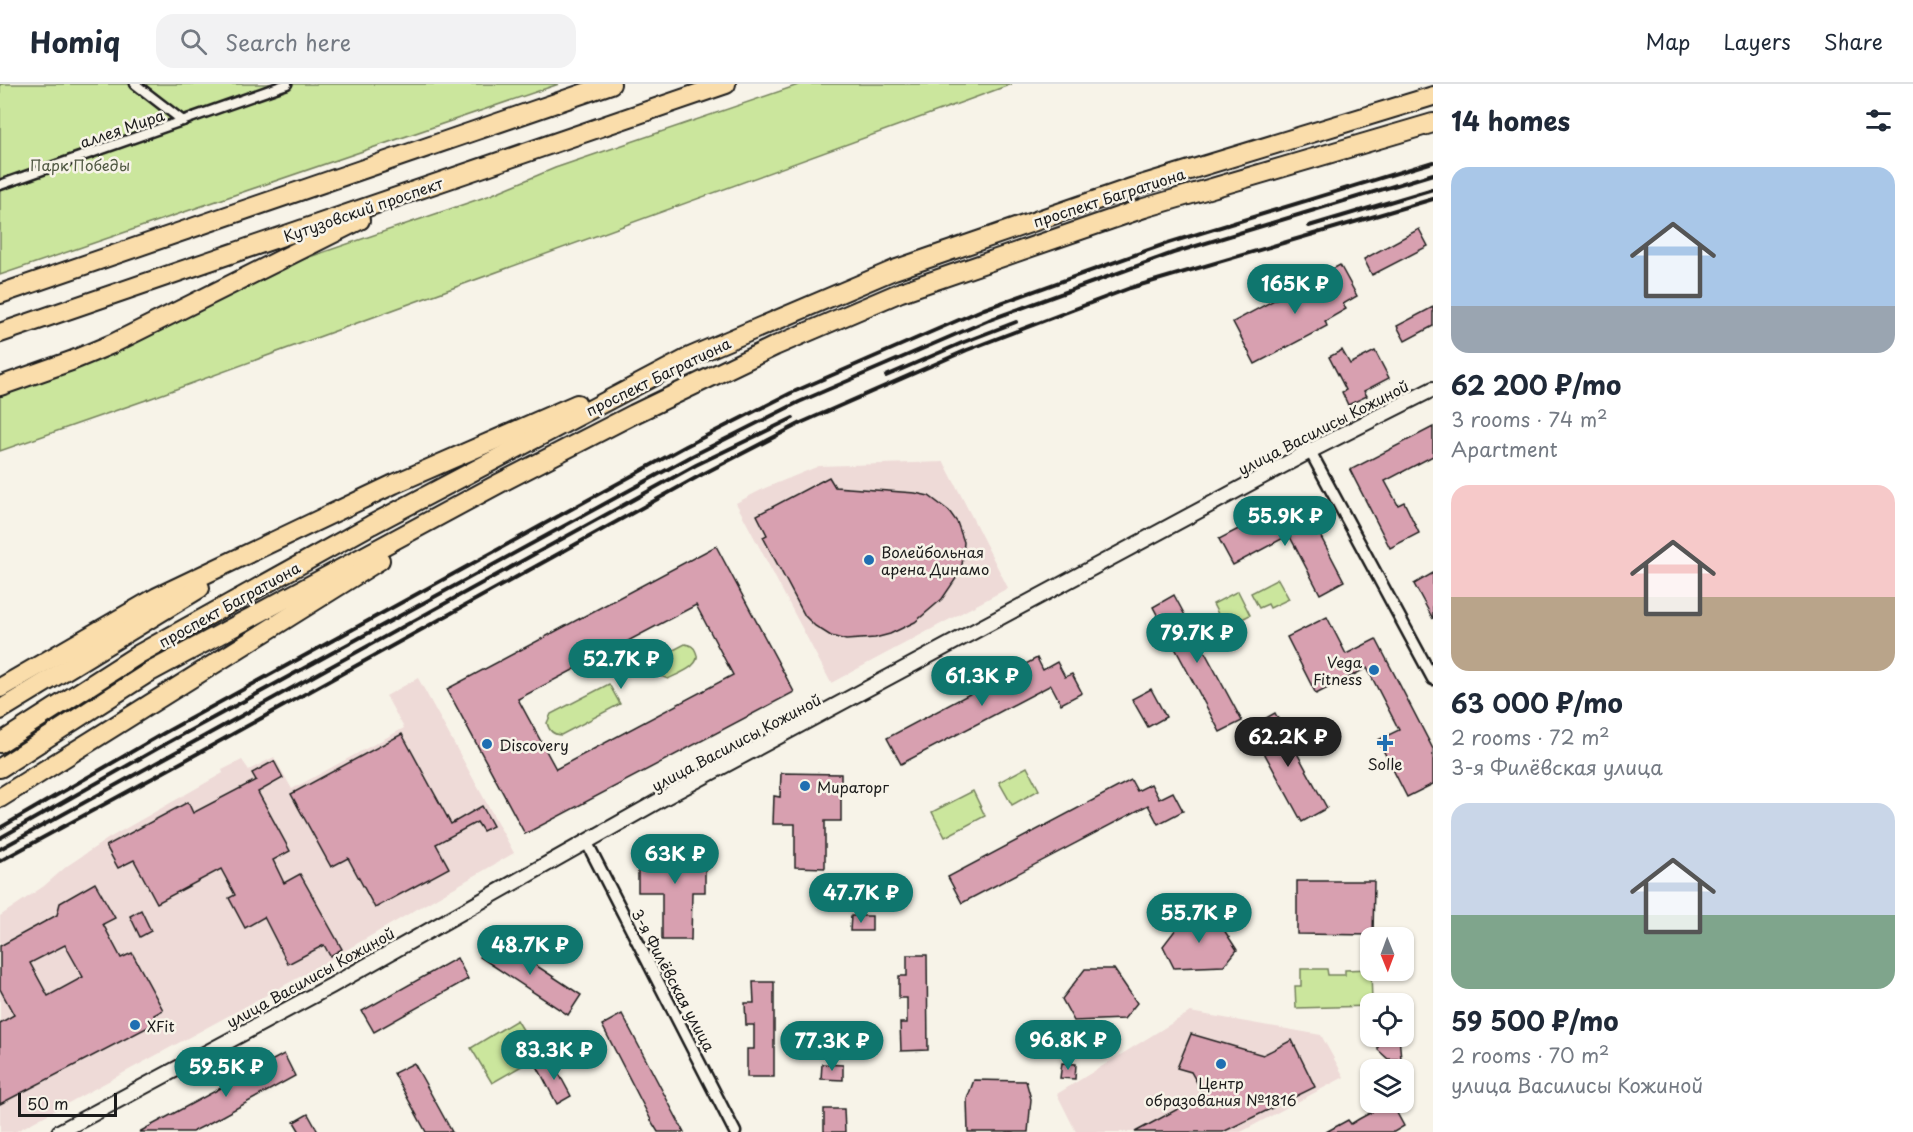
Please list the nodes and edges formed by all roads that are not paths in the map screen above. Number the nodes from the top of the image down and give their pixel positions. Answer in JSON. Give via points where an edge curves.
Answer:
{"nodes":[{"id":1,"x":135,"y":84,"type":"edge"},
{"id":2,"x":287,"y":84,"type":"edge"},
{"id":3,"x":611,"y":84,"type":"edge"},
{"id":4,"x":726,"y":84,"type":"edge"},
{"id":5,"x":1433,"y":96,"type":"edge"},
{"id":6,"x":183,"y":121,"type":"junction"},
{"id":7,"x":1433,"y":123,"type":"edge"},
{"id":8,"x":0,"y":185,"type":"edge"},
{"id":9,"x":418,"y":190,"type":"junction"},
{"id":10,"x":0,"y":294,"type":"edge"},
{"id":11,"x":0,"y":333,"type":"edge"},
{"id":12,"x":692,"y":356,"type":"junction"},
{"id":13,"x":0,"y":386,"type":"edge"},
{"id":14,"x":1433,"y":389,"type":"edge"},
{"id":15,"x":1310,"y":451,"type":"junction"},
{"id":16,"x":498,"y":484,"type":"junction"},
{"id":17,"x":278,"y":540,"type":"junction"},
{"id":18,"x":1433,"y":679,"type":"edge"},
{"id":19,"x":0,"y":688,"type":"edge"},
{"id":20,"x":0,"y":710,"type":"edge"},
{"id":21,"x":0,"y":743,"type":"edge"},
{"id":22,"x":0,"y":768,"type":"edge"},
{"id":23,"x":0,"y":798,"type":"edge"},
{"id":24,"x":586,"y":842,"type":"junction"},
{"id":25,"x":59,"y":1132,"type":"edge"},
{"id":26,"x":735,"y":1132,"type":"edge"}],
"edges":[{"from":1,"to":6,"type":"street"},
{"from":2,"to":6,"type":"street","name":"аллея Мира"},
{"from":3,"to":10,"type":"main road"},
{"from":4,"to":9,"type":"main road","name":"Кутузовский проспект"},
{"from":5,"to":12,"type":"main road","name":"проспект Багратиона","via":[[1134,188],[894,270]]},
{"from":6,"to":8,"type":"street","name":"аллея Мира"},
{"from":7,"to":16,"type":"main road","name":"проспект Багратиона","via":[[1144,208],[901,292],[775,346]]},
{"from":9,"to":11,"type":"main road","name":"Кутузовский проспект"},
{"from":9,"to":13,"type":"main road","via":[[112,344]]},
{"from":12,"to":17,"type":"main road","via":[[485,443]]},
{"from":12,"to":21,"type":"main road","name":"проспект Багратиона","via":[[371,525],[139,654]]},
{"from":14,"to":15,"type":"street","name":"улица Василисы Кожиной"},
{"from":15,"to":18,"type":"street"},
{"from":15,"to":24,"type":"street","name":"улица Василисы Кожиной"},
{"from":16,"to":22,"type":"main road","name":"проспект Багратиона","via":[[148,673]]},
{"from":16,"to":23,"type":"main road"},
{"from":17,"to":19,"type":"main road","via":[[157,597]]},
{"from":17,"to":20,"type":"main road"},
{"from":24,"to":25,"type":"street","name":"улица Василисы Кожиной","via":[[331,986]]},
{"from":24,"to":26,"type":"street","name":"3-я Филёвская улица"}]}
